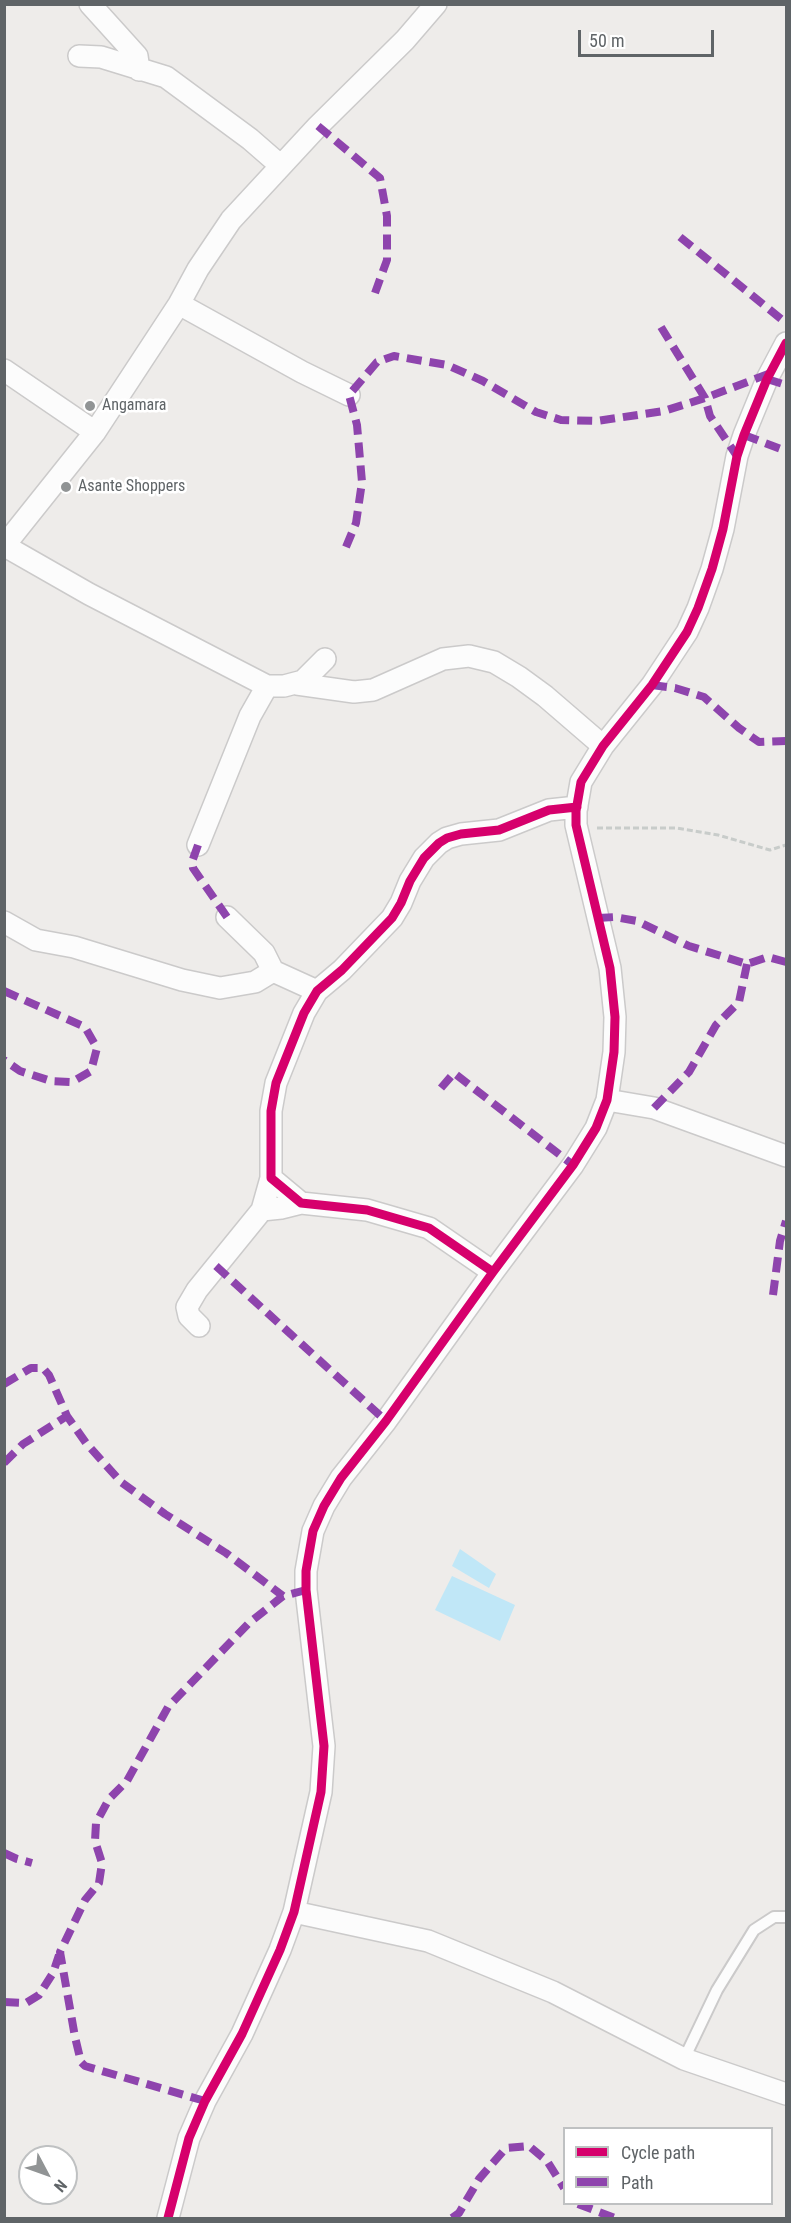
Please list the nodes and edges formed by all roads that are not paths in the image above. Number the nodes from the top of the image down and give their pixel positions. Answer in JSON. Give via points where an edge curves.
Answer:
{"nodes":[{"id":1,"x":90,"y":4,"type":"edge"},
{"id":2,"x":436,"y":4,"type":"edge"},
{"id":3,"x":78,"y":56,"type":"dead end"},
{"id":4,"x":139,"y":70,"type":"junction"},
{"id":5,"x":281,"y":166,"type":"junction"},
{"id":6,"x":179,"y":304,"type":"junction"},
{"id":7,"x":786,"y":344,"type":"edge"},
{"id":8,"x":4,"y":370,"type":"edge"},
{"id":9,"x":349,"y":395,"type":"dead end"},
{"id":10,"x":95,"y":432,"type":"junction"},
{"id":11,"x":5,"y":546,"type":"edge"},
{"id":12,"x":325,"y":659,"type":"dead end"},
{"id":13,"x":297,"y":684,"type":"junction"},
{"id":14,"x":267,"y":687,"type":"junction"},
{"id":15,"x":603,"y":746,"type":"junction"},
{"id":16,"x":577,"y":816,"type":"junction"},
{"id":17,"x":198,"y":845,"type":"dead end"},
{"id":18,"x":227,"y":917,"type":"dead end"},
{"id":19,"x":4,"y":922,"type":"edge"},
{"id":20,"x":273,"y":971,"type":"junction"},
{"id":21,"x":317,"y":991,"type":"junction"},
{"id":22,"x":607,"y":1100,"type":"junction"},
{"id":23,"x":786,"y":1156,"type":"edge"},
{"id":24,"x":271,"y":1178,"type":"junction"},
{"id":25,"x":301,"y":1203,"type":"junction"},
{"id":26,"x":262,"y":1210,"type":"junction"},
{"id":27,"x":493,"y":1272,"type":"junction"},
{"id":28,"x":199,"y":1326,"type":"dead end"},
{"id":29,"x":294,"y":1912,"type":"junction"},
{"id":30,"x":786,"y":1917,"type":"edge"},
{"id":31,"x":684,"y":2059,"type":"junction"},
{"id":32,"x":786,"y":2094,"type":"edge"},
{"id":33,"x":168,"y":2218,"type":"edge"}],
"edges":[{"from":1,"to":4,"type":"street","via":[[137,56]]},
{"from":2,"to":5,"type":"street"},
{"from":3,"to":4,"type":"street","via":[[101,57]]},
{"from":4,"to":5,"type":"street","via":[[166,77]]},
{"from":5,"to":6,"type":"street","via":[[231,220]]},
{"from":6,"to":9,"type":"street"},
{"from":6,"to":10,"type":"street"},
{"from":7,"to":15,"type":"street","via":[[744,435],[723,529],[698,608],[687,632],[651,685]]},
{"from":8,"to":10,"type":"street"},
{"from":10,"to":11,"type":"street"},
{"from":11,"to":14,"type":"street"},
{"from":12,"to":13,"type":"street"},
{"from":13,"to":14,"type":"street"},
{"from":13,"to":15,"type":"street","via":[[354,692],[373,690],[443,659],[469,656],[494,662],[519,677]]},
{"from":14,"to":17,"type":"street","via":[[250,716]]},
{"from":15,"to":16,"type":"street","via":[[581,782]]},
{"from":16,"to":21,"type":"street","via":[[549,810],[499,830],[447,838],[424,858],[392,918]]},
{"from":16,"to":22,"type":"street","via":[[610,968],[615,1017]]},
{"from":18,"to":20,"type":"street","via":[[264,953]]},
{"from":19,"to":20,"type":"street","via":[[36,940],[220,988],[255,982]]},
{"from":20,"to":21,"type":"street"},
{"from":21,"to":24,"type":"street","via":[[304,1012],[276,1083],[271,1111]]},
{"from":22,"to":23,"type":"street","via":[[654,1108]]},
{"from":22,"to":27,"type":"street","via":[[596,1128],[573,1165]]},
{"from":24,"to":25,"type":"street"},
{"from":24,"to":26,"type":"street"},
{"from":25,"to":26,"type":"street"},
{"from":25,"to":27,"type":"street","via":[[367,1210],[429,1228]]},
{"from":26,"to":28,"type":"street","via":[[187,1306],[189,1316]]},
{"from":27,"to":29,"type":"street","via":[[341,1478],[313,1531],[306,1590],[324,1746],[321,1792]]},
{"from":29,"to":31,"type":"street","via":[[428,1941],[553,1992]]},
{"from":29,"to":33,"type":"street","via":[[242,2034],[189,2138]]},
{"from":30,"to":31,"type":"lane","via":[[774,1917],[754,1930],[717,1990]]},
{"from":31,"to":32,"type":"street"}]}
